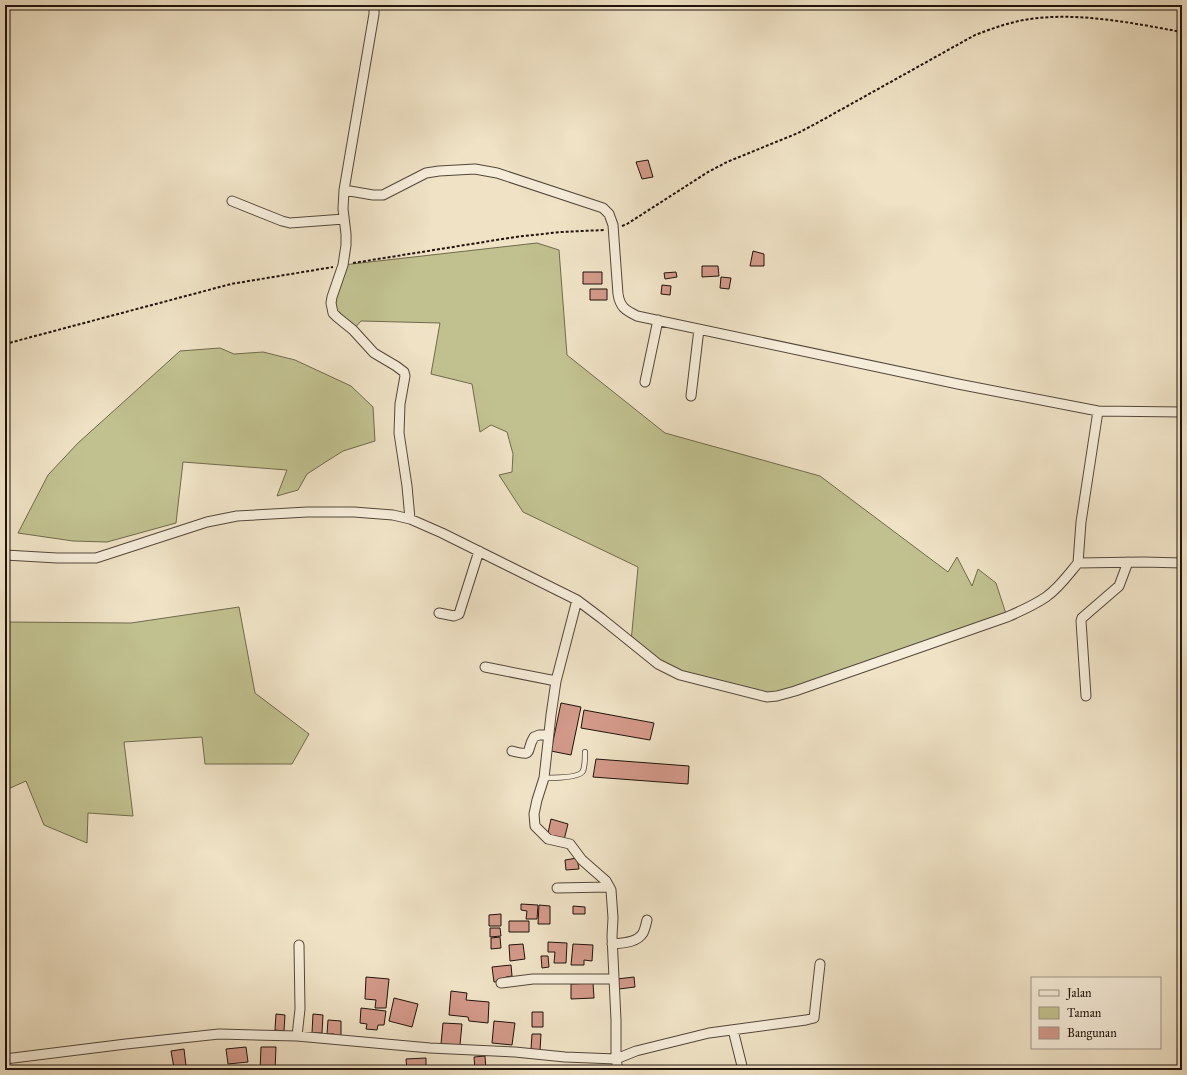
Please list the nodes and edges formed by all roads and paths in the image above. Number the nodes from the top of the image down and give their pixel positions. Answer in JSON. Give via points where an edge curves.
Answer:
{"nodes":[{"id":1,"x":374,"y":5,"type":"edge"},
{"id":2,"x":1182,"y":32,"type":"edge"},
{"id":3,"x":344,"y":190,"type":"junction"},
{"id":4,"x":232,"y":200,"type":"dead end"},
{"id":5,"x":344,"y":219,"type":"junction"},
{"id":6,"x":613,"y":227,"type":"junction"},
{"id":7,"x":344,"y":259,"type":"junction"},
{"id":8,"x":658,"y":320,"type":"junction"},
{"id":9,"x":699,"y":329,"type":"junction"},
{"id":10,"x":5,"y":344,"type":"edge"},
{"id":11,"x":645,"y":382,"type":"dead end"},
{"id":12,"x":691,"y":396,"type":"dead end"},
{"id":13,"x":1098,"y":411,"type":"junction"},
{"id":14,"x":1182,"y":412,"type":"edge"},
{"id":15,"x":410,"y":519,"type":"junction"},
{"id":16,"x":479,"y":551,"type":"junction"},
{"id":17,"x":5,"y":555,"type":"edge"},
{"id":18,"x":1128,"y":562,"type":"junction"},
{"id":19,"x":1078,"y":563,"type":"junction"},
{"id":20,"x":1182,"y":563,"type":"edge"},
{"id":21,"x":577,"y":600,"type":"junction"},
{"id":22,"x":439,"y":613,"type":"dead end"},
{"id":23,"x":485,"y":667,"type":"dead end"},
{"id":24,"x":556,"y":681,"type":"junction"},
{"id":25,"x":1086,"y":696,"type":"dead end"},
{"id":26,"x":548,"y":735,"type":"junction"},
{"id":27,"x":512,"y":751,"type":"dead end"},
{"id":28,"x":585,"y":752,"type":"dead end"},
{"id":29,"x":544,"y":778,"type":"junction"},
{"id":30,"x":609,"y":887,"type":"junction"},
{"id":31,"x":557,"y":888,"type":"dead end"},
{"id":32,"x":647,"y":920,"type":"dead end"},
{"id":33,"x":612,"y":944,"type":"junction"},
{"id":34,"x":299,"y":945,"type":"dead end"},
{"id":35,"x":820,"y":964,"type":"dead end"},
{"id":36,"x":614,"y":979,"type":"junction"},
{"id":37,"x":501,"y":983,"type":"dead end"},
{"id":38,"x":733,"y":1030,"type":"junction"},
{"id":39,"x":297,"y":1036,"type":"junction"},
{"id":40,"x":5,"y":1059,"type":"edge"},
{"id":41,"x":616,"y":1059,"type":"junction"},
{"id":42,"x":618,"y":1070,"type":"edge"},
{"id":43,"x":743,"y":1070,"type":"edge"}],
"edges":[{"from":1,"to":3,"type":"street"},
{"from":2,"to":6,"type":"path","via":[[1077,16],[1025,20],[1000,26],[975,35],[798,133],[727,162],[627,224]]},
{"from":3,"to":5,"type":"street"},
{"from":3,"to":6,"type":"street","via":[[378,196],[426,173],[439,170],[475,169],[497,172],[604,208]]},
{"from":4,"to":5,"type":"street","via":[[290,223]]},
{"from":5,"to":7,"type":"street"},
{"from":6,"to":7,"type":"path"},
{"from":6,"to":8,"type":"street","via":[[619,302],[637,316]]},
{"from":7,"to":10,"type":"path","via":[[231,284]]},
{"from":7,"to":15,"type":"street","via":[[331,303],[333,313],[354,330],[374,353],[404,372],[399,432]]},
{"from":8,"to":9,"type":"street"},
{"from":8,"to":11,"type":"street"},
{"from":9,"to":12,"type":"street"},
{"from":9,"to":13,"type":"street"},
{"from":13,"to":14,"type":"street"},
{"from":13,"to":19,"type":"street","via":[[1081,522]]},
{"from":15,"to":16,"type":"street"},
{"from":15,"to":17,"type":"street","via":[[354,512],[237,516],[207,522],[96,558]]},
{"from":16,"to":21,"type":"street"},
{"from":16,"to":22,"type":"street","via":[[460,614],[454,616]]},
{"from":18,"to":19,"type":"street"},
{"from":18,"to":20,"type":"street"},
{"from":18,"to":25,"type":"street","via":[[1118,586],[1081,621]]},
{"from":19,"to":21,"type":"street","via":[[1047,596],[1029,608],[795,691],[768,697],[668,670]]},
{"from":21,"to":24,"type":"street"},
{"from":23,"to":24,"type":"street"},
{"from":24,"to":26,"type":"street"},
{"from":26,"to":27,"type":"street","via":[[534,737],[527,754]]},
{"from":26,"to":29,"type":"street"},
{"from":28,"to":29,"type":"lane","via":[[582,773],[560,778]]},
{"from":29,"to":30,"type":"street","via":[[536,800],[535,826],[548,839],[570,844],[582,860],[606,880]]},
{"from":30,"to":31,"type":"street"},
{"from":30,"to":33,"type":"street","via":[[613,918]]},
{"from":32,"to":33,"type":"street","via":[[638,938]]},
{"from":33,"to":36,"type":"street"},
{"from":34,"to":39,"type":"street","via":[[300,1009]]},
{"from":35,"to":38,"type":"street","via":[[814,1018]]},
{"from":36,"to":37,"type":"street","via":[[533,979]]},
{"from":36,"to":41,"type":"street"},
{"from":38,"to":41,"type":"street","via":[[709,1033],[636,1051]]},
{"from":38,"to":43,"type":"street"},
{"from":39,"to":40,"type":"street","via":[[219,1034]]},
{"from":39,"to":41,"type":"street","via":[[430,1048]]},
{"from":41,"to":42,"type":"street"}]}
